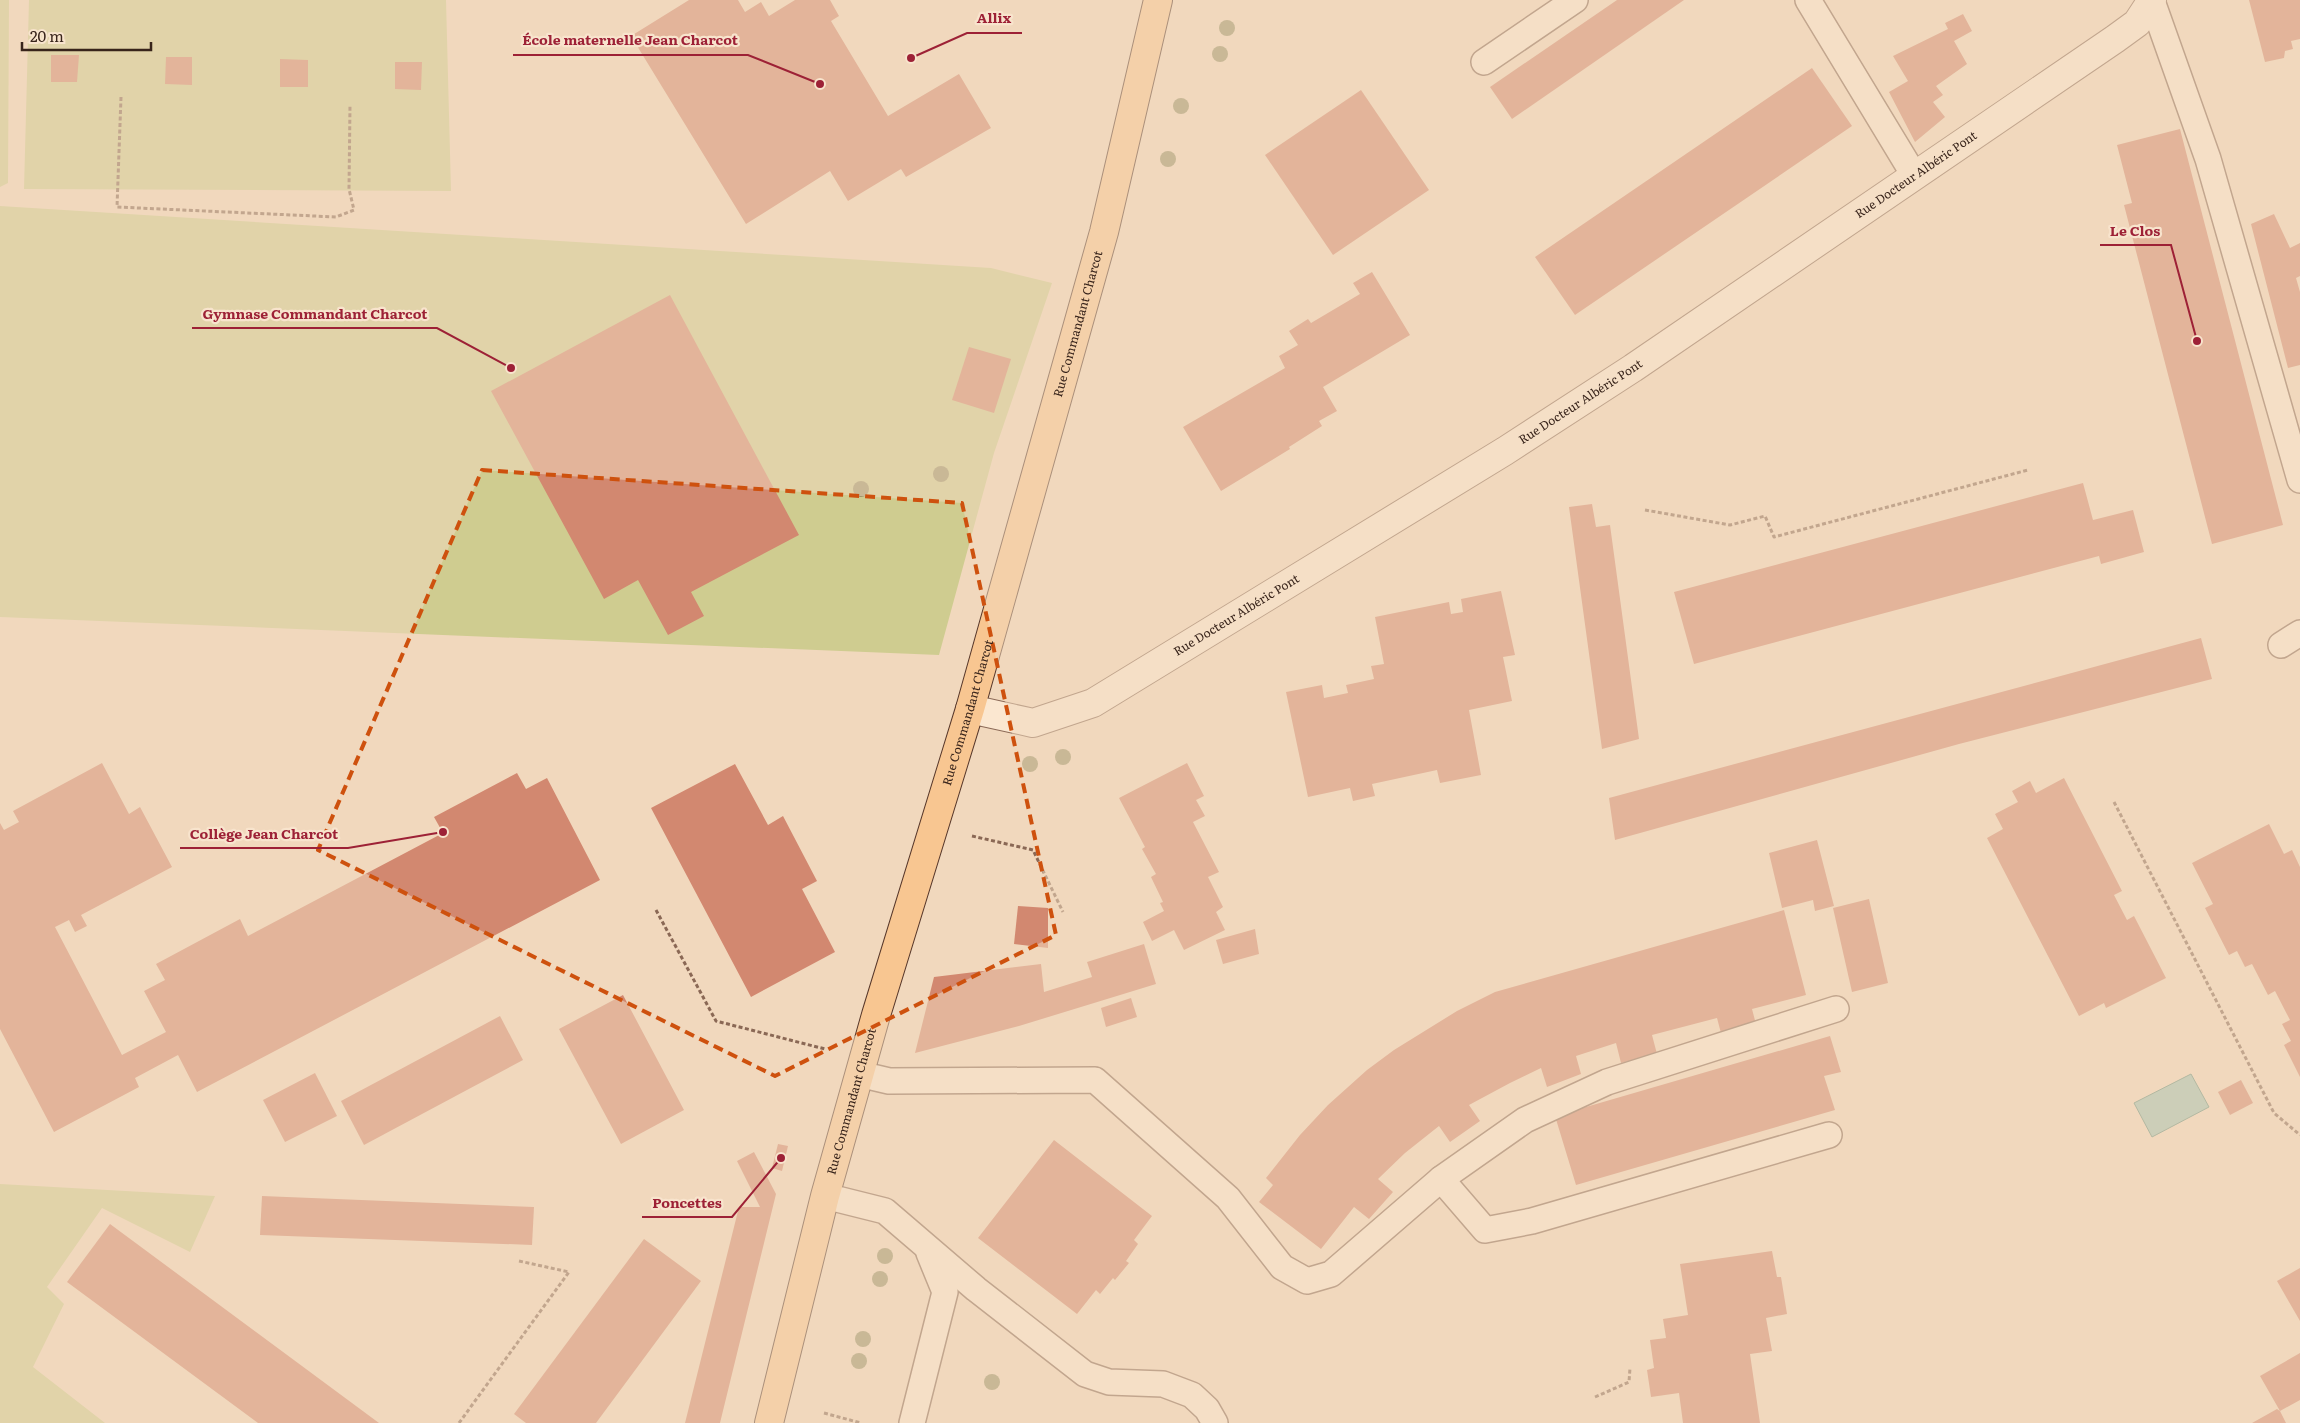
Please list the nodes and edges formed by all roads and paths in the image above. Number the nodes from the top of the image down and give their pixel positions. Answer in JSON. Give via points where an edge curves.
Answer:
{"nodes":[{"id":1,"x":1158,"y":0,"type":"edge"},
{"id":2,"x":1575,"y":0,"type":"edge"},
{"id":3,"x":1808,"y":0,"type":"edge"},
{"id":4,"x":2152,"y":1,"type":"edge"},
{"id":5,"x":1484,"y":62,"type":"dead end"},
{"id":6,"x":121,"y":97,"type":"dead end"},
{"id":7,"x":350,"y":105,"type":"dead end"},
{"id":8,"x":1914,"y":176,"type":"junction"},
{"id":9,"x":2028,"y":470,"type":"dead end"},
{"id":10,"x":2300,"y":480,"type":"edge"},
{"id":11,"x":1644,"y":510,"type":"dead end"},
{"id":12,"x":970,"y":709,"type":"junction"},
{"id":13,"x":2114,"y":802,"type":"dead end"},
{"id":14,"x":972,"y":836,"type":"dead end"},
{"id":15,"x":656,"y":910,"type":"dead end"},
{"id":16,"x":1063,"y":912,"type":"dead end"},
{"id":17,"x":1836,"y":1009,"type":"dead end"},
{"id":18,"x":825,"y":1049,"type":"dead end"},
{"id":19,"x":859,"y":1074,"type":"junction"},
{"id":20,"x":1829,"y":1135,"type":"dead end"},
{"id":21,"x":2300,"y":1135,"type":"edge"},
{"id":22,"x":1441,"y":1180,"type":"junction"},
{"id":23,"x":825,"y":1196,"type":"junction"},
{"id":24,"x":928,"y":1249,"type":"junction"},
{"id":25,"x":519,"y":1261,"type":"dead end"},
{"id":26,"x":1630,"y":1368,"type":"dead end"},
{"id":27,"x":1595,"y":1397,"type":"dead end"},
{"id":28,"x":824,"y":1413,"type":"dead end"},
{"id":29,"x":459,"y":1423,"type":"edge"},
{"id":30,"x":769,"y":1423,"type":"edge"},
{"id":31,"x":861,"y":1423,"type":"edge"},
{"id":32,"x":912,"y":1423,"type":"edge"},
{"id":33,"x":1215,"y":1423,"type":"edge"}],
"edges":[{"from":1,"to":12,"type":"main road","name":"Rue Commandant Charcot","via":[[1104,232]]},
{"from":2,"to":5,"type":"lane"},
{"from":3,"to":8,"type":"lane"},
{"from":4,"to":8,"type":"street","name":"Rue Docteur Albéric Pont","via":[[2138,23]]},
{"from":4,"to":10,"type":"lane","via":[[2208,160]]},
{"from":6,"to":7,"type":"path","via":[[117,207],[336,217],[354,210],[349,189]]},
{"from":8,"to":12,"type":"street","name":"Rue Docteur Albéric Pont","via":[[1505,452],[1093,703],[1033,723]]},
{"from":9,"to":11,"type":"path","via":[[1774,536],[1766,516],[1730,525]]},
{"from":12,"to":19,"type":"main road","name":"Rue Commandant Charcot"},
{"from":13,"to":21,"type":"path","via":[[2274,1113]]},
{"from":14,"to":16,"type":"path","via":[[1033,850]]},
{"from":15,"to":18,"type":"path","via":[[716,1021]]},
{"from":17,"to":22,"type":"lane","via":[[1607,1082],[1525,1120]]},
{"from":19,"to":22,"type":"lane","via":[[889,1081],[1095,1080],[1228,1198],[1282,1267],[1307,1280],[1331,1274]]},
{"from":19,"to":23,"type":"main road","name":"Rue Commandant Charcot"},
{"from":20,"to":22,"type":"lane","via":[[1532,1221],[1485,1230]]},
{"from":23,"to":24,"type":"lane","via":[[885,1211]]},
{"from":23,"to":30,"type":"main road","name":"Rue Commandant Charcot"},
{"from":24,"to":32,"type":"lane","via":[[945,1292]]},
{"from":24,"to":33,"type":"lane","via":[[1085,1374],[1109,1382],[1163,1384],[1192,1395],[1208,1409]]},
{"from":25,"to":29,"type":"path","via":[[570,1272]]},
{"from":26,"to":27,"type":"path","via":[[1629,1382]]},
{"from":28,"to":31,"type":"path"}]}
